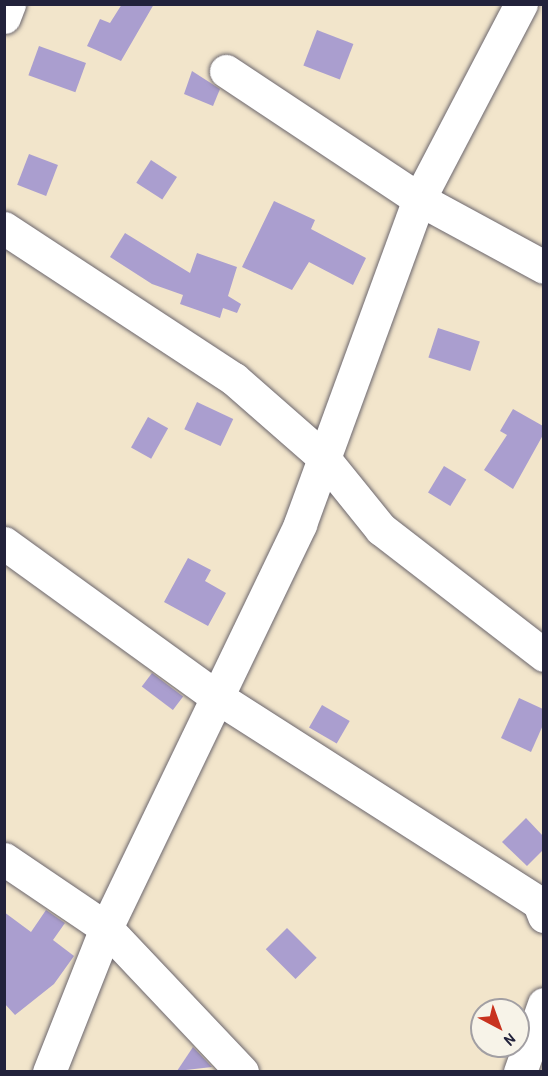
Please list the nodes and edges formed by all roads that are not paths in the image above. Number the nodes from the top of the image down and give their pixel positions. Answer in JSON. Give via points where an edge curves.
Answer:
{"nodes":[{"id":1,"x":9,"y":4,"type":"edge"},
{"id":2,"x":521,"y":4,"type":"edge"},
{"id":3,"x":4,"y":17,"type":"edge"},
{"id":4,"x":226,"y":71,"type":"dead end"},
{"id":5,"x":419,"y":199,"type":"junction"},
{"id":6,"x":4,"y":228,"type":"edge"},
{"id":7,"x":543,"y":267,"type":"edge"},
{"id":8,"x":322,"y":456,"type":"junction"},
{"id":9,"x":4,"y":543,"type":"edge"},
{"id":10,"x":543,"y":655,"type":"edge"},
{"id":11,"x":214,"y":695,"type":"junction"},
{"id":12,"x":4,"y":859,"type":"edge"},
{"id":13,"x":543,"y":916,"type":"edge"},
{"id":14,"x":106,"y":928,"type":"junction"},
{"id":15,"x":543,"y":1004,"type":"edge"},
{"id":16,"x":49,"y":1071,"type":"edge"},
{"id":17,"x":242,"y":1071,"type":"edge"},
{"id":18,"x":520,"y":1071,"type":"edge"}],
"edges":[{"from":1,"to":3,"type":"street"},
{"from":2,"to":5,"type":"street"},
{"from":4,"to":5,"type":"street"},
{"from":5,"to":7,"type":"street"},
{"from":5,"to":8,"type":"street"},
{"from":6,"to":8,"type":"street","via":[[234,379]]},
{"from":8,"to":10,"type":"street","via":[[381,529]]},
{"from":8,"to":11,"type":"street","via":[[300,524]]},
{"from":9,"to":11,"type":"street"},
{"from":11,"to":13,"type":"street","via":[[539,903]]},
{"from":11,"to":14,"type":"street"},
{"from":12,"to":14,"type":"street"},
{"from":14,"to":16,"type":"street"},
{"from":14,"to":17,"type":"street"},
{"from":15,"to":18,"type":"street"}]}
